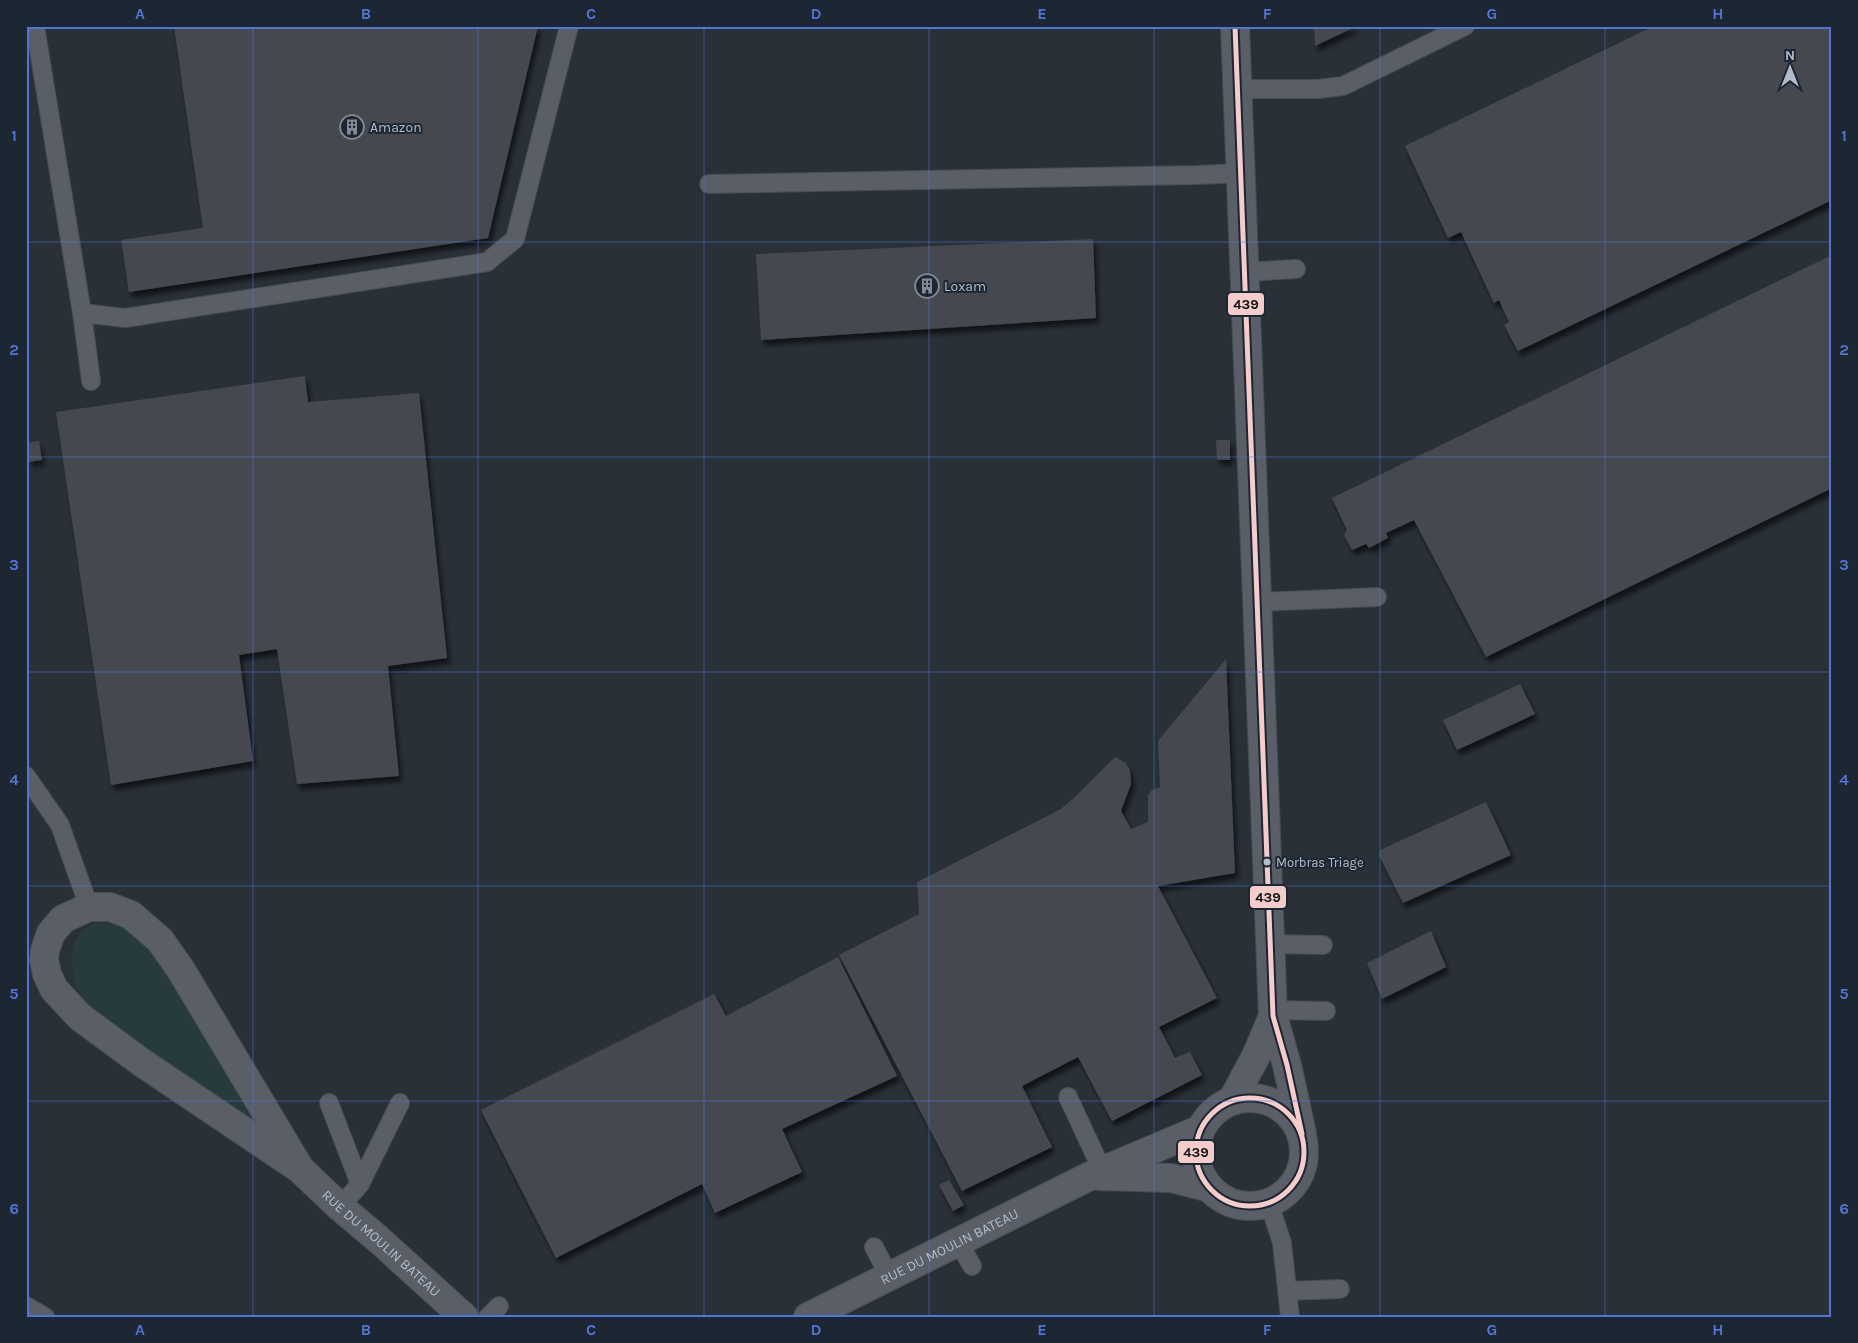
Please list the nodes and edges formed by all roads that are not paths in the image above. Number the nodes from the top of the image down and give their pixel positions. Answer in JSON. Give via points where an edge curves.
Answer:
{"nodes":[{"id":1,"x":35,"y":26,"type":"edge"},
{"id":2,"x":569,"y":26,"type":"edge"},
{"id":3,"x":1235,"y":26,"type":"edge"},
{"id":4,"x":1465,"y":26,"type":"edge"},
{"id":5,"x":1238,"y":89,"type":"junction"},
{"id":6,"x":1241,"y":173,"type":"junction"},
{"id":7,"x":709,"y":184,"type":"dead end"},
{"id":8,"x":1296,"y":269,"type":"dead end"},
{"id":9,"x":1245,"y":272,"type":"junction"},
{"id":10,"x":82,"y":313,"type":"junction"},
{"id":11,"x":91,"y":381,"type":"dead end"},
{"id":12,"x":1377,"y":597,"type":"dead end"},
{"id":13,"x":1258,"y":602,"type":"junction"},
{"id":14,"x":26,"y":776,"type":"edge"},
{"id":15,"x":89,"y":907,"type":"junction"},
{"id":16,"x":1270,"y":944,"type":"junction"},
{"id":17,"x":1323,"y":945,"type":"dead end"},
{"id":18,"x":35,"y":956,"type":"edge"},
{"id":19,"x":1326,"y":1010,"type":"dead end"},
{"id":20,"x":1273,"y":1013,"type":"junction"},
{"id":21,"x":1068,"y":1097,"type":"dead end"},
{"id":22,"x":1232,"y":1101,"type":"junction"},
{"id":23,"x":329,"y":1103,"type":"dead end"},
{"id":24,"x":400,"y":1104,"type":"dead end"},
{"id":25,"x":1201,"y":1129,"type":"junction"},
{"id":26,"x":1302,"y":1134,"type":"junction"},
{"id":27,"x":300,"y":1169,"type":"junction"},
{"id":28,"x":1096,"y":1173,"type":"junction"},
{"id":29,"x":360,"y":1184,"type":"junction"},
{"id":30,"x":1210,"y":1188,"type":"junction"},
{"id":31,"x":1269,"y":1203,"type":"junction"},
{"id":32,"x":340,"y":1207,"type":"junction"},
{"id":33,"x":958,"y":1242,"type":"junction"},
{"id":34,"x":874,"y":1247,"type":"dead end"},
{"id":35,"x":972,"y":1266,"type":"dead end"},
{"id":36,"x":889,"y":1276,"type":"junction"},
{"id":37,"x":1340,"y":1289,"type":"dead end"},
{"id":38,"x":1287,"y":1291,"type":"junction"},
{"id":39,"x":26,"y":1306,"type":"edge"},
{"id":40,"x":45,"y":1317,"type":"edge"},
{"id":41,"x":464,"y":1317,"type":"edge"},
{"id":42,"x":808,"y":1317,"type":"edge"},
{"id":43,"x":1290,"y":1317,"type":"edge"}],
"edges":[{"from":1,"to":10,"type":"lane"},
{"from":2,"to":10,"type":"lane","via":[[515,239],[487,262],[125,318]]},
{"from":3,"to":5,"type":"street"},
{"from":4,"to":5,"type":"lane","via":[[1343,86]]},
{"from":5,"to":6,"type":"street"},
{"from":6,"to":7,"type":"lane"},
{"from":6,"to":9,"type":"street"},
{"from":8,"to":9,"type":"lane"},
{"from":9,"to":13,"type":"street"},
{"from":10,"to":11,"type":"lane"},
{"from":12,"to":13,"type":"lane"},
{"from":13,"to":16,"type":"street"},
{"from":14,"to":15,"type":"lane","via":[[60,825]]},
{"from":15,"to":18,"type":"street","via":[[71,914],[56,926],[45,950]]},
{"from":15,"to":27,"type":"street","via":[[110,907],[131,915],[160,940]]},
{"from":16,"to":17,"type":"lane"},
{"from":16,"to":20,"type":"street"},
{"from":18,"to":27,"type":"street","via":[[54,989],[80,1017]]},
{"from":19,"to":20,"type":"lane"},
{"from":20,"to":22,"type":"street","via":[[1257,1054]]},
{"from":20,"to":26,"type":"street"},
{"from":21,"to":28,"type":"lane"},
{"from":22,"to":25,"type":"street","via":[[1214,1112]]},
{"from":22,"to":26,"type":"street","via":[[1253,1098],[1274,1103],[1291,1116]]},
{"from":23,"to":29,"type":"lane"},
{"from":24,"to":29,"type":"lane"},
{"from":25,"to":28,"type":"street","name":"RUE DU MOULIN BATEAU"},
{"from":25,"to":30,"type":"street","via":[[1196,1149],[1199,1170]]},
{"from":26,"to":31,"type":"street","via":[[1305,1155],[1300,1176],[1287,1192]]},
{"from":27,"to":32,"type":"street","name":"RUE DU MOULIN BATEAU"},
{"from":28,"to":30,"type":"street","name":"RUE DU MOULIN BATEAU","via":[[1171,1178]]},
{"from":28,"to":33,"type":"street","name":"RUE DU MOULIN BATEAU"},
{"from":29,"to":32,"type":"lane"},
{"from":30,"to":31,"type":"street","via":[[1227,1201],[1247,1206]]},
{"from":31,"to":38,"type":"lane","via":[[1282,1243]]},
{"from":32,"to":41,"type":"street","name":"RUE DU MOULIN BATEAU"},
{"from":33,"to":35,"type":"lane"},
{"from":33,"to":36,"type":"street","name":"RUE DU MOULIN BATEAU"},
{"from":34,"to":36,"type":"lane"},
{"from":36,"to":42,"type":"street","name":"RUE DU MOULIN BATEAU"},
{"from":37,"to":38,"type":"lane"},
{"from":38,"to":43,"type":"lane"},
{"from":39,"to":40,"type":"lane"}]}
